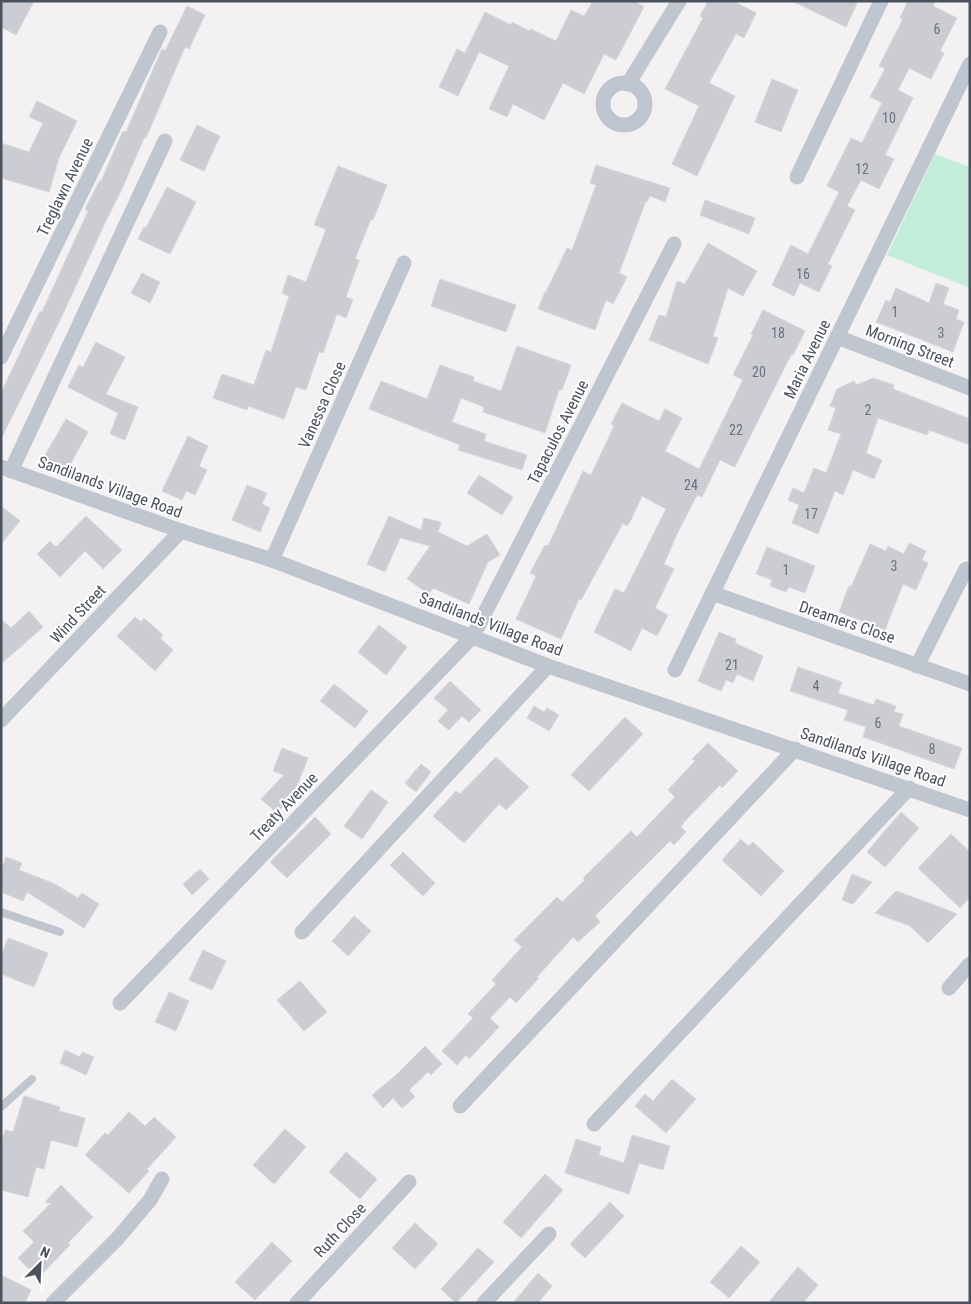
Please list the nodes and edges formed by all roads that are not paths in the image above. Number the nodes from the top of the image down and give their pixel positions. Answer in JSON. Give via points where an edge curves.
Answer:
{"nodes":[{"id":1,"x":679,"y":1,"type":"edge"},
{"id":2,"x":881,"y":1,"type":"edge"},
{"id":3,"x":160,"y":32,"type":"dead end"},
{"id":4,"x":970,"y":64,"type":"edge"},
{"id":5,"x":628,"y":84,"type":"dead end"},
{"id":6,"x":165,"y":140,"type":"dead end"},
{"id":7,"x":797,"y":177,"type":"dead end"},
{"id":8,"x":674,"y":244,"type":"dead end"},
{"id":9,"x":404,"y":263,"type":"dead end"},
{"id":10,"x":837,"y":337,"type":"junction"},
{"id":11,"x":1,"y":357,"type":"edge"},
{"id":12,"x":970,"y":388,"type":"edge"},
{"id":13,"x":6,"y":469,"type":"edge"},
{"id":14,"x":181,"y":531,"type":"junction"},
{"id":15,"x":272,"y":560,"type":"junction"},
{"id":16,"x":966,"y":569,"type":"dead end"},
{"id":17,"x":712,"y":593,"type":"junction"},
{"id":18,"x":473,"y":636,"type":"junction"},
{"id":19,"x":548,"y":666,"type":"junction"},
{"id":20,"x":918,"y":666,"type":"junction"},
{"id":21,"x":675,"y":670,"type":"dead end"},
{"id":22,"x":970,"y":684,"type":"edge"},
{"id":23,"x":1,"y":720,"type":"edge"},
{"id":24,"x":795,"y":749,"type":"junction"},
{"id":25,"x":909,"y":788,"type":"junction"},
{"id":26,"x":970,"y":810,"type":"edge"},
{"id":27,"x":1,"y":912,"type":"edge"},
{"id":28,"x":60,"y":932,"type":"dead end"},
{"id":29,"x":302,"y":932,"type":"dead end"},
{"id":30,"x":970,"y":964,"type":"edge"},
{"id":31,"x":949,"y":988,"type":"dead end"},
{"id":32,"x":120,"y":1003,"type":"dead end"},
{"id":33,"x":32,"y":1079,"type":"dead end"},
{"id":34,"x":460,"y":1106,"type":"dead end"},
{"id":35,"x":1,"y":1107,"type":"edge"},
{"id":36,"x":594,"y":1124,"type":"dead end"},
{"id":37,"x":162,"y":1180,"type":"dead end"},
{"id":38,"x":409,"y":1182,"type":"dead end"},
{"id":39,"x":550,"y":1234,"type":"dead end"},
{"id":40,"x":53,"y":1303,"type":"edge"},
{"id":41,"x":296,"y":1303,"type":"edge"},
{"id":42,"x":484,"y":1303,"type":"edge"}],
"edges":[{"from":1,"to":5,"type":"street"},
{"from":2,"to":7,"type":"street"},
{"from":3,"to":11,"type":"street","name":"Treglawn Avenue"},
{"from":4,"to":10,"type":"street","name":"Maria Avenue"},
{"from":6,"to":13,"type":"street"},
{"from":8,"to":18,"type":"street","name":"Tapaculos Avenue"},
{"from":9,"to":15,"type":"street","name":"Vanessa Close"},
{"from":10,"to":12,"type":"street","name":"Morning Street"},
{"from":10,"to":17,"type":"street","name":"Maria Avenue"},
{"from":13,"to":14,"type":"street","name":"Sandilands Village Road"},
{"from":14,"to":15,"type":"street","name":"Sandilands Village Road"},
{"from":14,"to":23,"type":"street","name":"Wind Street"},
{"from":15,"to":18,"type":"street","name":"Sandilands Village Road"},
{"from":16,"to":20,"type":"street"},
{"from":17,"to":20,"type":"street","name":"Dreamers Close"},
{"from":17,"to":21,"type":"street","name":"Maria Avenue"},
{"from":18,"to":19,"type":"street","name":"Sandilands Village Road"},
{"from":18,"to":32,"type":"street","name":"Treaty Avenue"},
{"from":19,"to":24,"type":"street","name":"Sandilands Village Road"},
{"from":19,"to":29,"type":"street"},
{"from":20,"to":22,"type":"street","name":"Dreamers Close"},
{"from":24,"to":25,"type":"street","name":"Sandilands Village Road"},
{"from":24,"to":34,"type":"street"},
{"from":25,"to":26,"type":"street","name":"Sandilands Village Road"},
{"from":25,"to":36,"type":"street"},
{"from":27,"to":28,"type":"lane"},
{"from":30,"to":31,"type":"street"},
{"from":33,"to":35,"type":"lane"},
{"from":37,"to":40,"type":"street","via":[[150,1200],[117,1239]]},
{"from":38,"to":41,"type":"street","name":"Ruth Close"},
{"from":39,"to":42,"type":"street"}]}
